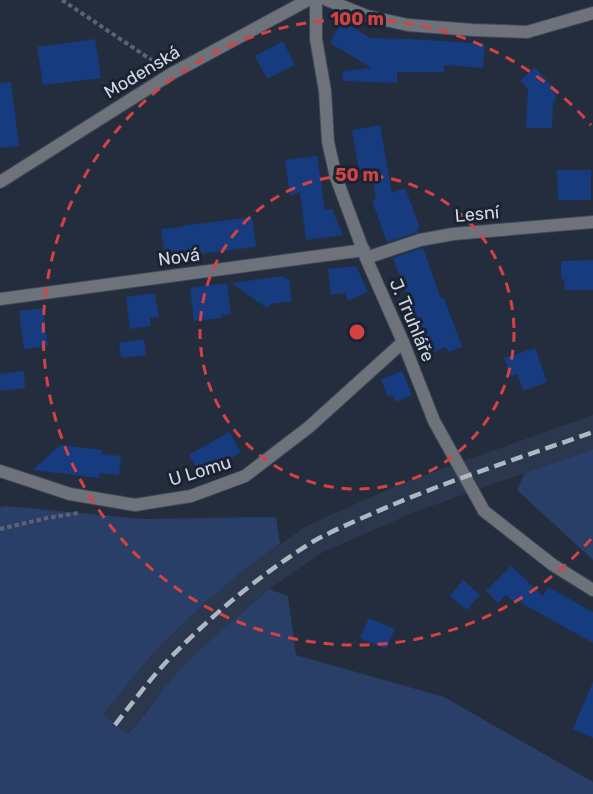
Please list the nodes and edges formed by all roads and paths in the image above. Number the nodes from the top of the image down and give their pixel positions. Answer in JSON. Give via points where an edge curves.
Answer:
{"nodes":[{"id":1,"x":62,"y":0,"type":"edge"},
{"id":2,"x":308,"y":0,"type":"edge"},
{"id":3,"x":316,"y":0,"type":"edge"},
{"id":4,"x":327,"y":0,"type":"edge"},
{"id":5,"x":593,"y":13,"type":"edge"},
{"id":6,"x":171,"y":74,"type":"junction"},
{"id":7,"x":0,"y":182,"type":"edge"},
{"id":8,"x":593,"y":222,"type":"edge"},
{"id":9,"x":365,"y":254,"type":"junction"},
{"id":10,"x":0,"y":299,"type":"edge"},
{"id":11,"x":403,"y":342,"type":"junction"},
{"id":12,"x":0,"y":471,"type":"edge"},
{"id":13,"x":80,"y":513,"type":"dead end"},
{"id":14,"x":0,"y":529,"type":"edge"},
{"id":15,"x":593,"y":590,"type":"edge"}],
"edges":[{"from":1,"to":6,"type":"path"},
{"from":2,"to":6,"type":"street","name":"Modenská"},
{"from":3,"to":9,"type":"street","name":"J. Truhláře","via":[[316,39],[328,142],[336,177]]},
{"from":4,"to":5,"type":"street","via":[[367,16],[408,25],[473,30],[527,32]]},
{"from":6,"to":7,"type":"street","name":"Modenská"},
{"from":8,"to":9,"type":"street","name":"Lesní","via":[[453,234]]},
{"from":9,"to":10,"type":"street","name":"Nová"},
{"from":9,"to":11,"type":"street","name":"J. Truhláře"},
{"from":11,"to":12,"type":"street","name":"U Lomu","via":[[309,427],[245,476],[191,496],[135,505],[70,494]]},
{"from":11,"to":15,"type":"street","name":"J. Truhláře","via":[[434,421],[484,511],[553,565]]},
{"from":13,"to":14,"type":"path"}]}
